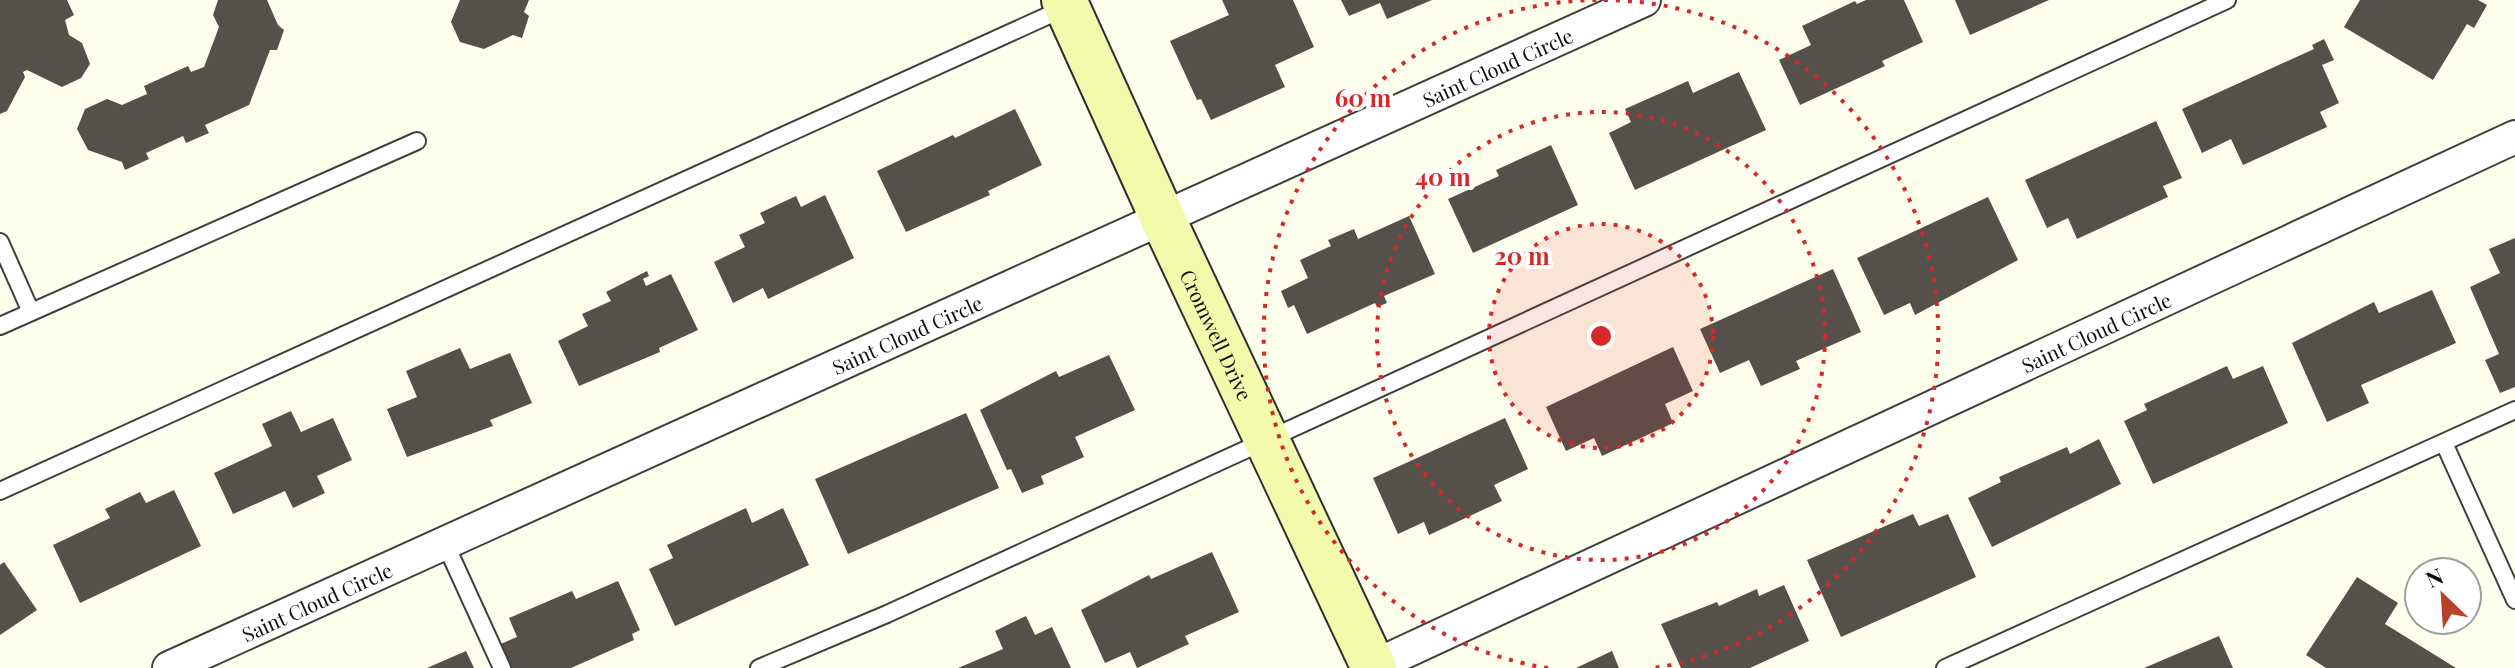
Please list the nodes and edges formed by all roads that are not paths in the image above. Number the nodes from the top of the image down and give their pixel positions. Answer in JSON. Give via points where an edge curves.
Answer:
{"nodes":[{"id":1,"x":1644,"y":0,"type":"edge"},
{"id":2,"x":2227,"y":0,"type":"edge"},
{"id":3,"x":1071,"y":2,"type":"edge"},
{"id":4,"x":2515,"y":137,"type":"edge"},
{"id":5,"x":417,"y":141,"type":"dead end"},
{"id":6,"x":1163,"y":219,"type":"junction"},
{"id":7,"x":0,"y":242,"type":"edge"},
{"id":8,"x":31,"y":312,"type":"junction"},
{"id":9,"x":0,"y":326,"type":"edge"},
{"id":10,"x":2515,"y":410,"type":"edge"},
{"id":11,"x":1267,"y":440,"type":"junction"},
{"id":12,"x":2444,"y":443,"type":"junction"},
{"id":13,"x":0,"y":491,"type":"edge"},
{"id":14,"x":445,"y":543,"type":"junction"},
{"id":15,"x":2515,"y":600,"type":"edge"},
{"id":16,"x":169,"y":668,"type":"edge"},
{"id":17,"x":502,"y":668,"type":"edge"},
{"id":18,"x":759,"y":668,"type":"edge"},
{"id":19,"x":1372,"y":668,"type":"edge"},
{"id":20,"x":1945,"y":668,"type":"edge"}],
"edges":[{"from":1,"to":6,"type":"street","name":"Saint Cloud Circle"},
{"from":2,"to":11,"type":"lane"},
{"from":3,"to":6,"type":"street","name":"Cromwell Drive"},
{"from":3,"to":13,"type":"lane"},
{"from":4,"to":19,"type":"street","name":"Saint Cloud Circle"},
{"from":5,"to":8,"type":"lane"},
{"from":6,"to":11,"type":"street","name":"Cromwell Drive"},
{"from":6,"to":14,"type":"street","name":"Saint Cloud Circle"},
{"from":7,"to":8,"type":"lane"},
{"from":8,"to":9,"type":"lane"},
{"from":10,"to":12,"type":"lane"},
{"from":11,"to":18,"type":"lane"},
{"from":11,"to":19,"type":"street","name":"Cromwell Drive"},
{"from":12,"to":15,"type":"lane"},
{"from":12,"to":20,"type":"lane"},
{"from":14,"to":16,"type":"street","name":"Saint Cloud Circle"},
{"from":14,"to":17,"type":"lane"}]}
